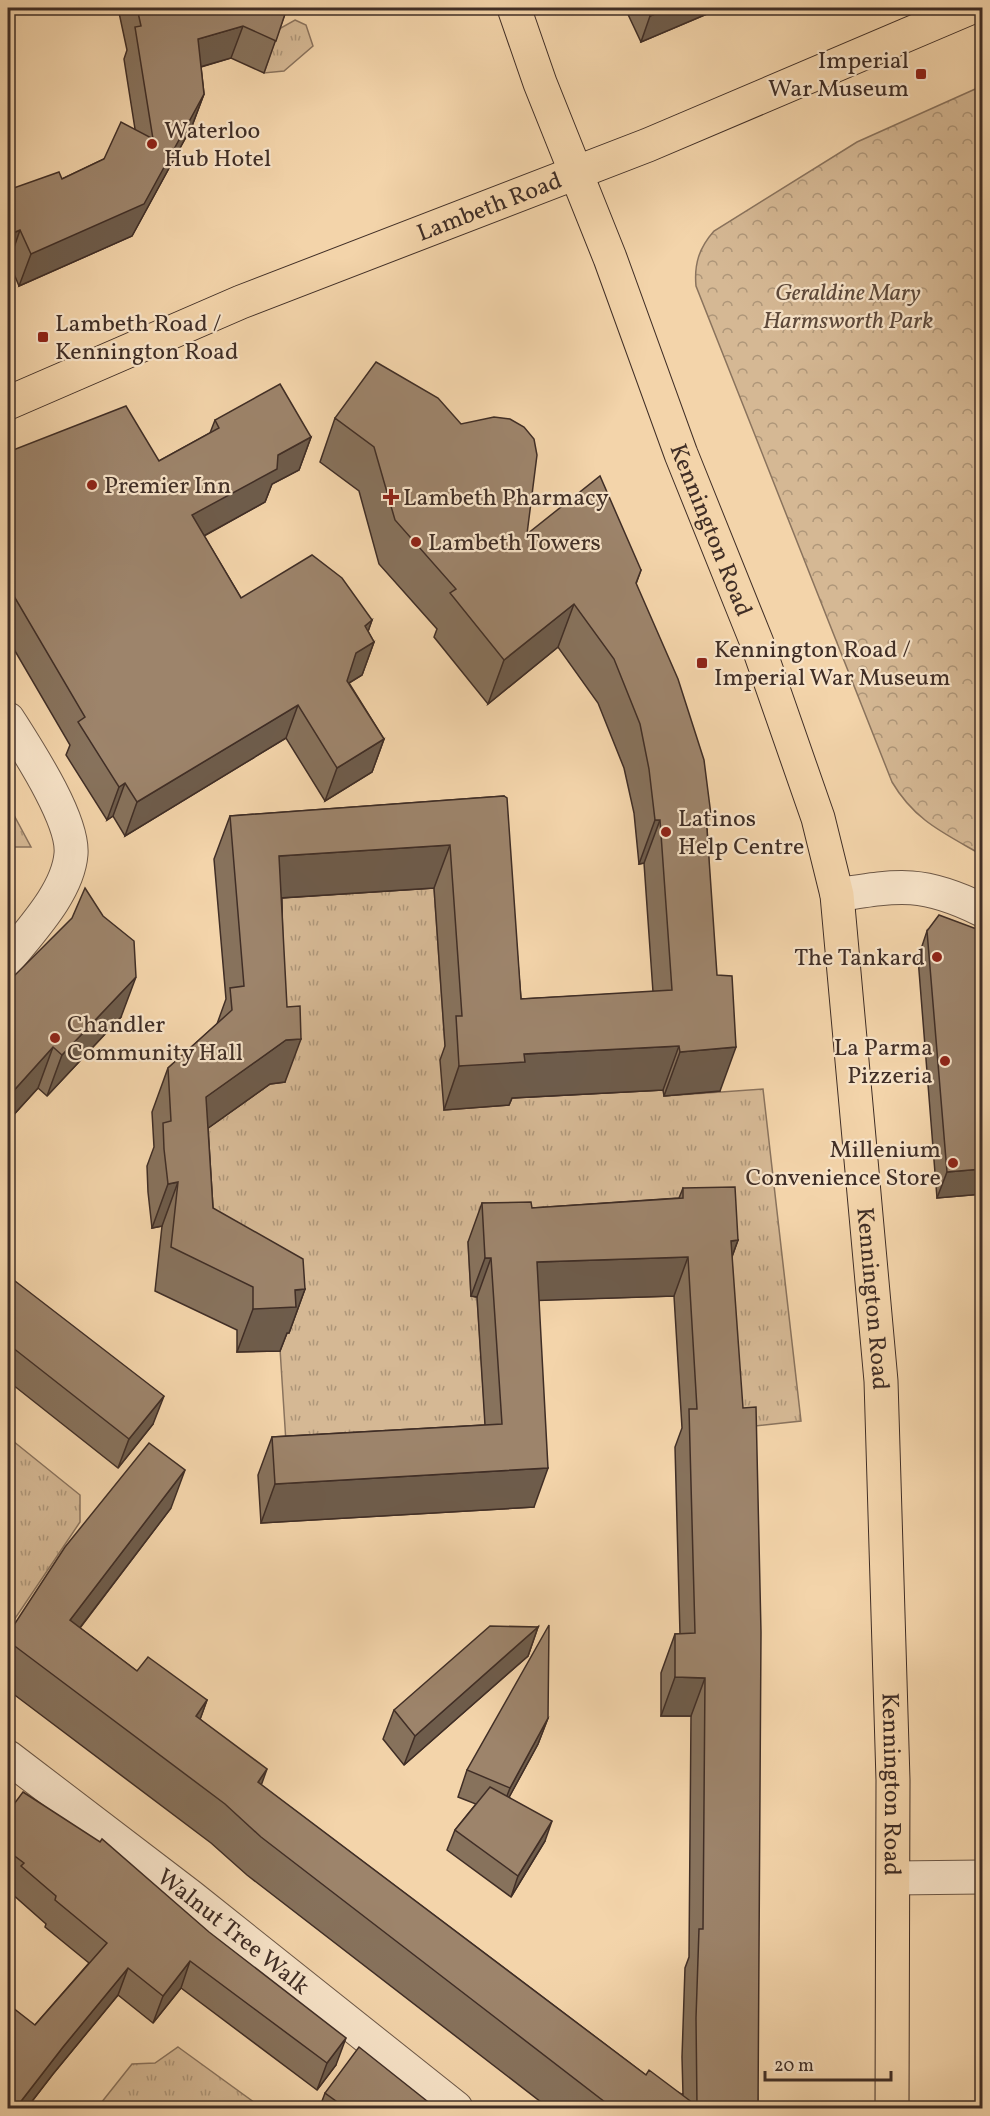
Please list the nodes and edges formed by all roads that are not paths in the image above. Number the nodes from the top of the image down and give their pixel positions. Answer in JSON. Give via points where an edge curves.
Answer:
{"nodes":[{"id":1,"x":514,"y":8,"type":"edge"},
{"id":2,"x":970,"y":8,"type":"edge"},
{"id":3,"x":576,"y":172,"type":"junction"},
{"id":4,"x":8,"y":403,"type":"edge"},
{"id":5,"x":8,"y":719,"type":"edge"},
{"id":6,"x":837,"y":895,"type":"junction"},
{"id":7,"x":982,"y":910,"type":"edge"},
{"id":8,"x":8,"y":959,"type":"edge"},
{"id":9,"x":8,"y":1757,"type":"edge"},
{"id":10,"x":982,"y":1876,"type":"edge"},
{"id":11,"x":894,"y":1878,"type":"junction"},
{"id":12,"x":456,"y":2109,"type":"edge"},
{"id":13,"x":891,"y":2109,"type":"edge"}],
"edges":[{"from":1,"to":3,"type":"main road","name":"Kennington Road"},
{"from":2,"to":3,"type":"main road","name":"Lambeth Road","via":[[657,142]]},
{"from":3,"to":4,"type":"main road","name":"Lambeth Road","via":[[241,302]]},
{"from":3,"to":6,"type":"main road","name":"Kennington Road","via":[[757,643],[818,818]]},
{"from":5,"to":8,"type":"street","via":[[60,811],[72,851],[54,900]]},
{"from":6,"to":7,"type":"street","via":[[875,889],[929,888]]},
{"from":6,"to":11,"type":"main road","name":"Kennington Road","via":[[881,1382]]},
{"from":9,"to":12,"type":"street","name":"Walnut Tree Walk","via":[[190,1896]]},
{"from":10,"to":11,"type":"street"},
{"from":11,"to":13,"type":"main road","name":"Kennington Road"}]}
